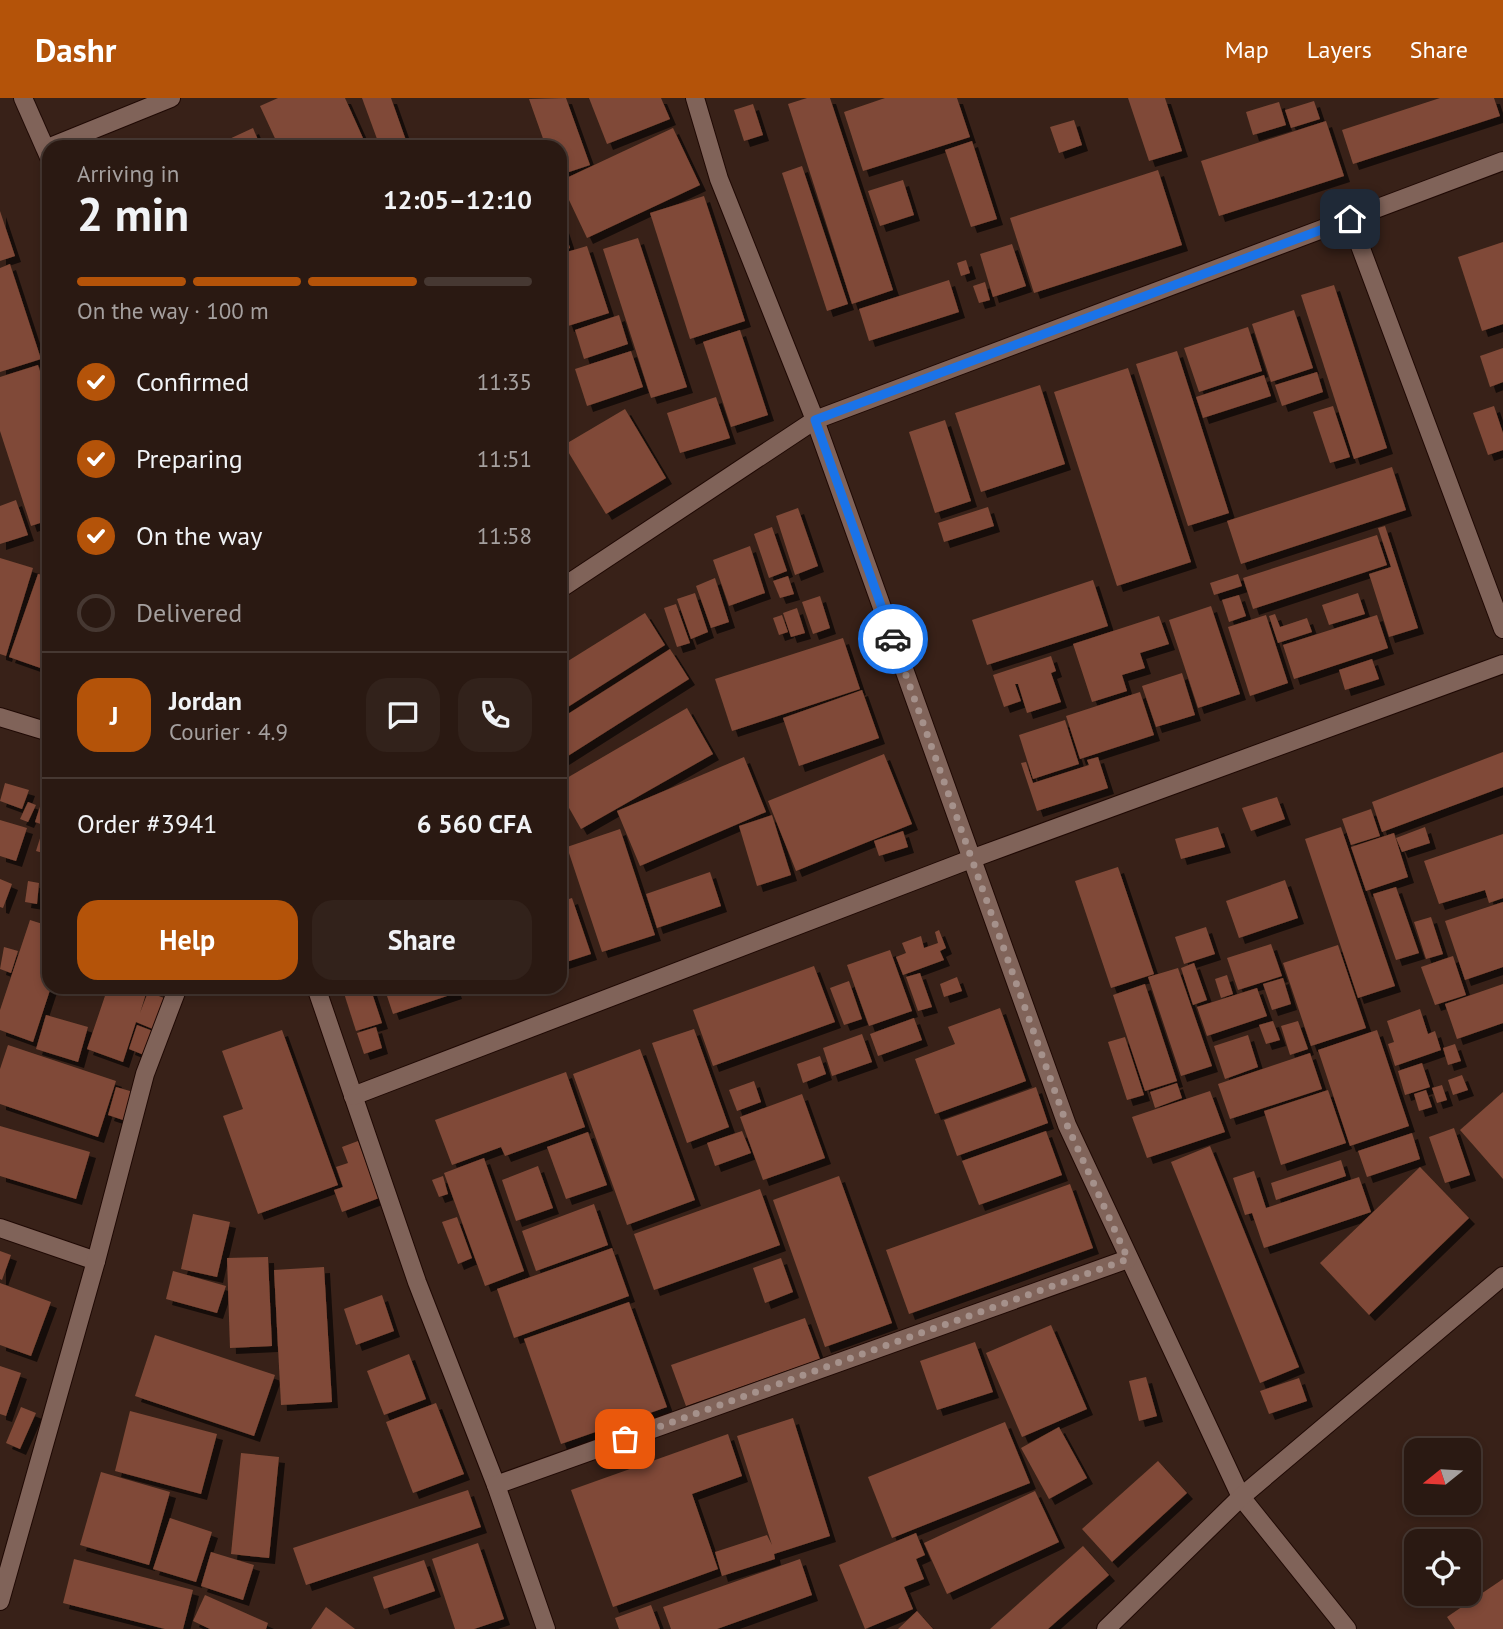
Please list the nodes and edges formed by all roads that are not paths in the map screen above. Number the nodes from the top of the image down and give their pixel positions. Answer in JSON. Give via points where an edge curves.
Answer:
{"nodes":[{"id":1,"x":23,"y":98,"type":"edge"},
{"id":2,"x":171,"y":98,"type":"edge"},
{"id":3,"x":695,"y":98,"type":"edge"},
{"id":4,"x":43,"y":140,"type":"edge"},
{"id":5,"x":72,"y":140,"type":"edge"},
{"id":6,"x":1503,"y":161,"type":"edge"},
{"id":7,"x":1350,"y":219,"type":"junction"},
{"id":8,"x":815,"y":420,"type":"junction"},
{"id":9,"x":567,"y":584,"type":"edge"},
{"id":10,"x":1503,"y":629,"type":"edge"},
{"id":11,"x":1503,"y":664,"type":"edge"},
{"id":12,"x":0,"y":717,"type":"edge"},
{"id":13,"x":42,"y":730,"type":"edge"},
{"id":14,"x":971,"y":859,"type":"junction"},
{"id":15,"x":175,"y":994,"type":"edge"},
{"id":16,"x":318,"y":994,"type":"edge"},
{"id":17,"x":353,"y":1096,"type":"junction"},
{"id":18,"x":0,"y":1228,"type":"edge"},
{"id":19,"x":1128,"y":1259,"type":"junction"},
{"id":20,"x":96,"y":1261,"type":"junction"},
{"id":21,"x":1503,"y":1276,"type":"edge"},
{"id":22,"x":496,"y":1485,"type":"junction"},
{"id":23,"x":1241,"y":1497,"type":"junction"},
{"id":24,"x":0,"y":1601,"type":"edge"},
{"id":25,"x":546,"y":1629,"type":"edge"},
{"id":26,"x":1106,"y":1629,"type":"edge"},
{"id":27,"x":1347,"y":1629,"type":"edge"}],
"edges":[{"from":1,"to":4,"type":"street"},
{"from":2,"to":5,"type":"street"},
{"from":3,"to":8,"type":"street","via":[[719,179]]},
{"from":6,"to":7,"type":"street"},
{"from":7,"to":8,"type":"street"},
{"from":7,"to":10,"type":"street"},
{"from":8,"to":9,"type":"street"},
{"from":8,"to":14,"type":"street"},
{"from":11,"to":14,"type":"street"},
{"from":12,"to":13,"type":"street"},
{"from":14,"to":17,"type":"street"},
{"from":14,"to":19,"type":"street","via":[[1067,1125]]},
{"from":15,"to":20,"type":"street","via":[[145,1074]]},
{"from":16,"to":17,"type":"street"},
{"from":17,"to":22,"type":"street","via":[[417,1282]]},
{"from":18,"to":20,"type":"street"},
{"from":19,"to":22,"type":"street"},
{"from":19,"to":23,"type":"street"},
{"from":20,"to":24,"type":"street"},
{"from":21,"to":23,"type":"street"},
{"from":22,"to":25,"type":"street"},
{"from":23,"to":26,"type":"street"},
{"from":23,"to":27,"type":"street"}]}
